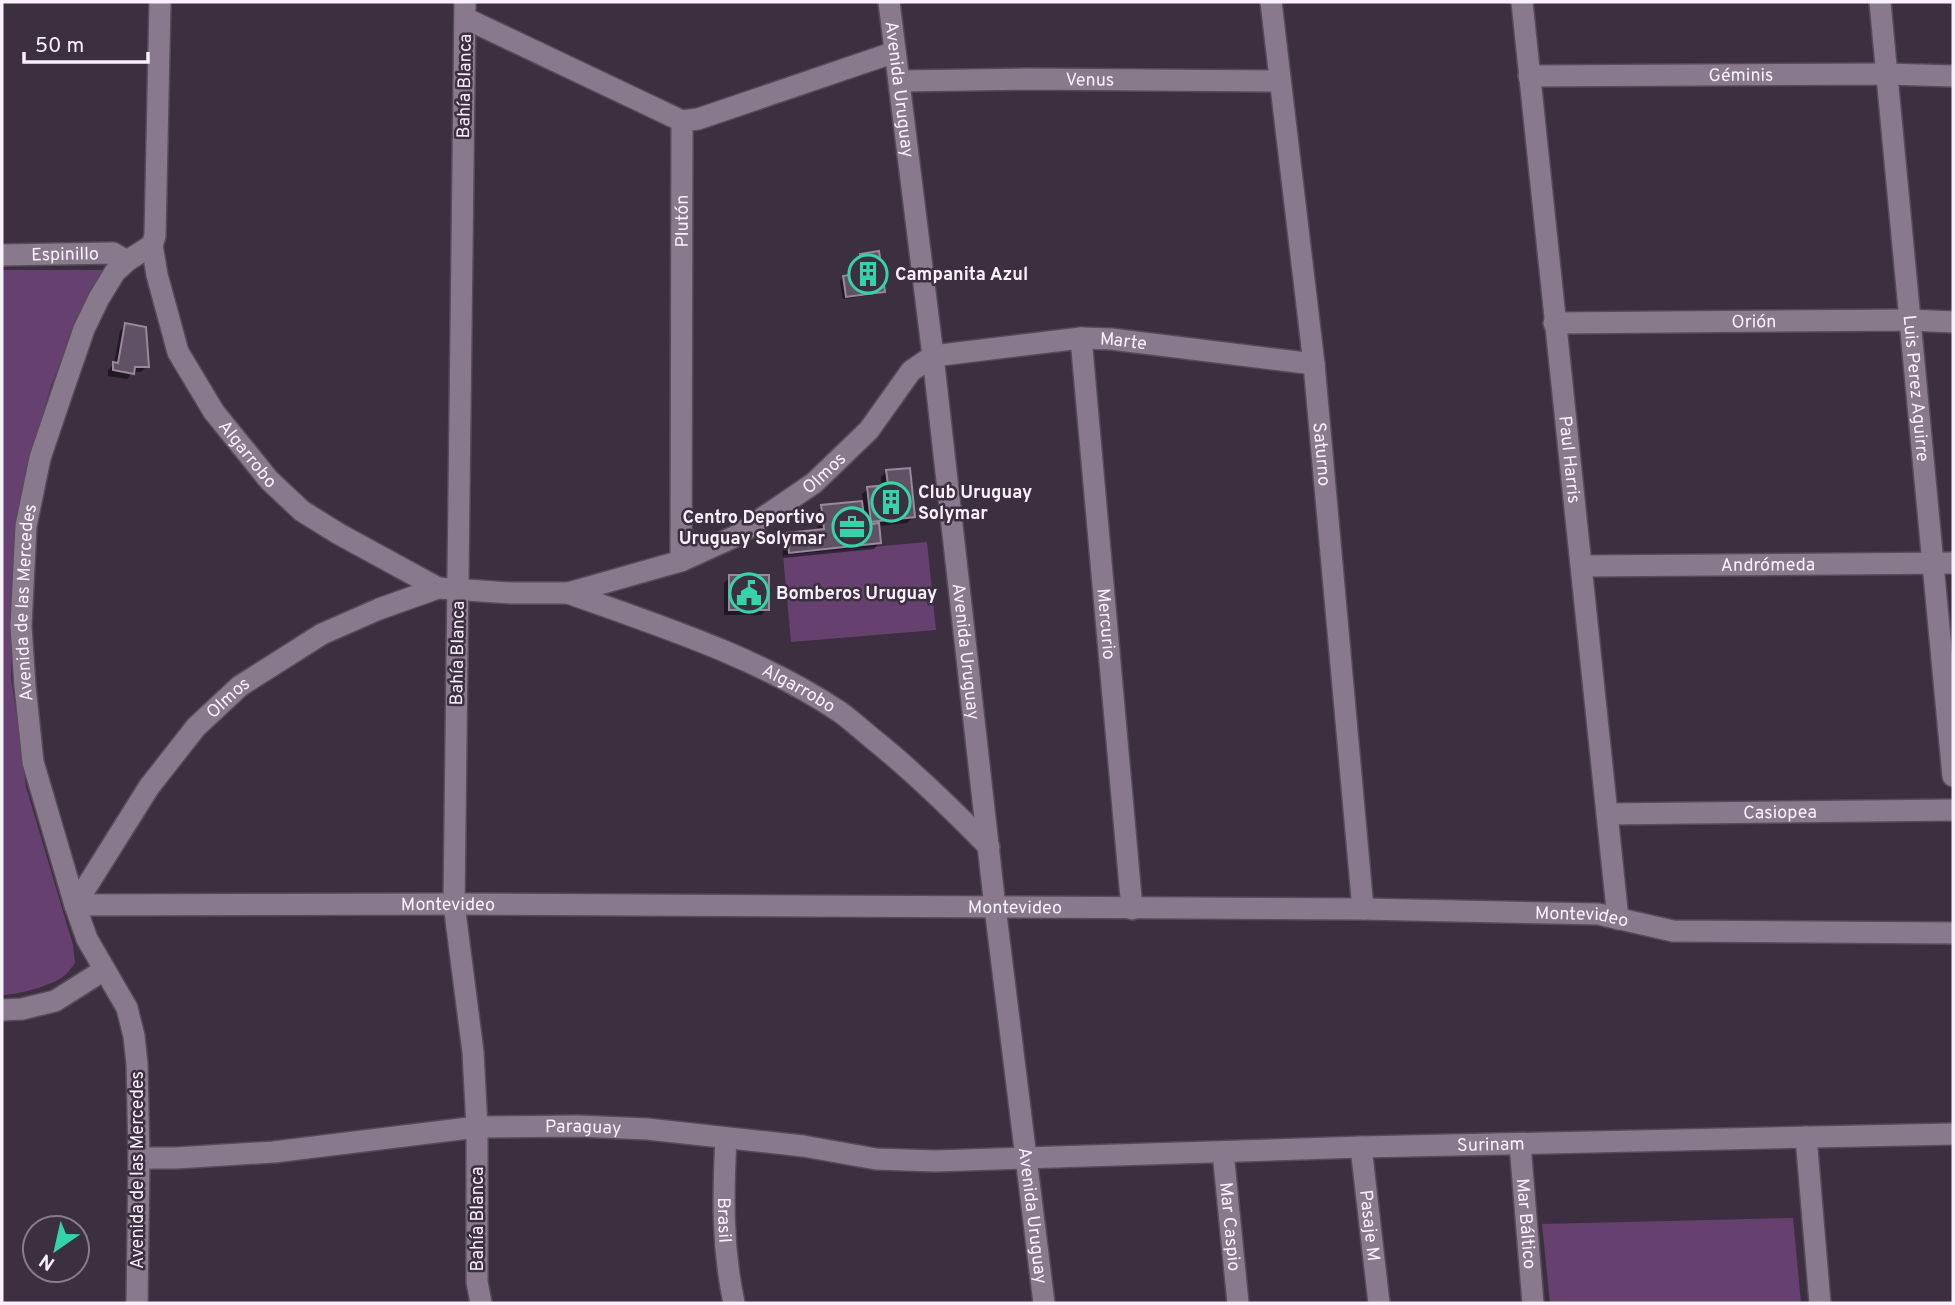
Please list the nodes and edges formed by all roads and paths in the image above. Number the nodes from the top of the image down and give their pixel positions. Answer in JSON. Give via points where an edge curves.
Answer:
{"nodes":[{"id":1,"x":160,"y":2,"type":"edge"},
{"id":2,"x":889,"y":2,"type":"edge"},
{"id":3,"x":1271,"y":2,"type":"edge"},
{"id":4,"x":1522,"y":2,"type":"edge"},
{"id":5,"x":1880,"y":2,"type":"edge"},
{"id":6,"x":465,"y":10,"type":"edge"},
{"id":7,"x":895,"y":52,"type":"junction"},
{"id":8,"x":1886,"y":75,"type":"junction"},
{"id":9,"x":1529,"y":76,"type":"junction"},
{"id":10,"x":1953,"y":76,"type":"edge"},
{"id":11,"x":899,"y":81,"type":"junction"},
{"id":12,"x":1280,"y":81,"type":"junction"},
{"id":13,"x":682,"y":121,"type":"junction"},
{"id":14,"x":152,"y":245,"type":"junction"},
{"id":15,"x":2,"y":255,"type":"edge"},
{"id":16,"x":127,"y":261,"type":"junction"},
{"id":17,"x":1909,"y":320,"type":"junction"},
{"id":18,"x":1953,"y":322,"type":"edge"},
{"id":19,"x":1554,"y":323,"type":"junction"},
{"id":20,"x":1081,"y":338,"type":"junction"},
{"id":21,"x":933,"y":356,"type":"junction"},
{"id":22,"x":1314,"y":364,"type":"junction"},
{"id":23,"x":681,"y":561,"type":"junction"},
{"id":24,"x":1943,"y":563,"type":"edge"},
{"id":25,"x":1582,"y":566,"type":"junction"},
{"id":26,"x":448,"y":589,"type":"junction"},
{"id":27,"x":568,"y":593,"type":"junction"},
{"id":28,"x":1953,"y":776,"type":"edge"},
{"id":29,"x":1953,"y":810,"type":"edge"},
{"id":30,"x":1607,"y":814,"type":"junction"},
{"id":31,"x":989,"y":847,"type":"junction"},
{"id":32,"x":454,"y":904,"type":"junction"},
{"id":33,"x":75,"y":905,"type":"junction"},
{"id":34,"x":995,"y":907,"type":"junction"},
{"id":35,"x":1132,"y":909,"type":"junction"},
{"id":36,"x":1363,"y":909,"type":"junction"},
{"id":37,"x":1618,"y":919,"type":"junction"},
{"id":38,"x":1953,"y":933,"type":"edge"},
{"id":39,"x":104,"y":970,"type":"junction"},
{"id":40,"x":2,"y":1010,"type":"edge"},
{"id":41,"x":477,"y":1127,"type":"junction"},
{"id":42,"x":1953,"y":1133,"type":"edge"},
{"id":43,"x":1806,"y":1137,"type":"junction"},
{"id":44,"x":726,"y":1138,"type":"junction"},
{"id":45,"x":1520,"y":1144,"type":"junction"},
{"id":46,"x":1361,"y":1147,"type":"junction"},
{"id":47,"x":1223,"y":1152,"type":"junction"},
{"id":48,"x":139,"y":1158,"type":"junction"},
{"id":49,"x":1027,"y":1158,"type":"junction"},
{"id":50,"x":137,"y":1303,"type":"edge"},
{"id":51,"x":481,"y":1303,"type":"edge"},
{"id":52,"x":734,"y":1303,"type":"edge"},
{"id":53,"x":1044,"y":1303,"type":"edge"},
{"id":54,"x":1238,"y":1303,"type":"edge"},
{"id":55,"x":1379,"y":1303,"type":"edge"},
{"id":56,"x":1533,"y":1303,"type":"edge"},
{"id":57,"x":1820,"y":1303,"type":"edge"}],
"edges":[{"from":1,"to":14,"type":"street"},
{"from":2,"to":7,"type":"street","name":"Avenida Uruguay"},
{"from":3,"to":12,"type":"street","name":"Saturno"},
{"from":4,"to":9,"type":"street","name":"Paul Harris"},
{"from":5,"to":8,"type":"street","name":"Luis Perez Aguirre"},
{"from":6,"to":13,"type":"street"},
{"from":6,"to":26,"type":"street","name":"Bahía Blanca"},
{"from":7,"to":11,"type":"street","name":"Avenida Uruguay"},
{"from":7,"to":13,"type":"street","via":[[698,120]]},
{"from":8,"to":9,"type":"street","name":"Géminis"},
{"from":8,"to":10,"type":"street","name":"Géminis"},
{"from":8,"to":17,"type":"street","name":"Luis Perez Aguirre"},
{"from":9,"to":19,"type":"street","name":"Paul Harris"},
{"from":11,"to":12,"type":"street","name":"Venus"},
{"from":11,"to":21,"type":"street","name":"Avenida Uruguay"},
{"from":12,"to":22,"type":"street","name":"Saturno"},
{"from":13,"to":23,"type":"street","name":"Plutón"},
{"from":14,"to":16,"type":"street","name":"Avenida de las Mercedes"},
{"from":14,"to":26,"type":"street","name":"Algarrobo","via":[[178,352],[214,412],[269,480],[302,511],[339,534]]},
{"from":15,"to":16,"type":"street","name":"Espinillo","via":[[113,253]]},
{"from":16,"to":33,"type":"street","name":"Avenida de las Mercedes","via":[[115,272],[84,329],[40,458],[26,526],[21,626],[33,762]]},
{"from":17,"to":18,"type":"street","name":"Orión"},
{"from":17,"to":19,"type":"street","name":"Orión"},
{"from":17,"to":24,"type":"street","name":"Luis Perez Aguirre"},
{"from":19,"to":25,"type":"street","name":"Paul Harris"},
{"from":20,"to":21,"type":"street","name":"Marte"},
{"from":20,"to":22,"type":"street","name":"Marte"},
{"from":20,"to":35,"type":"street","name":"Mercurio"},
{"from":21,"to":23,"type":"street","name":"Olmos","via":[[912,371],[869,430],[814,483],[736,536]]},
{"from":21,"to":31,"type":"street","name":"Avenida Uruguay"},
{"from":22,"to":36,"type":"street","name":"Saturno"},
{"from":23,"to":27,"type":"street","name":"Olmos"},
{"from":24,"to":25,"type":"street","name":"Andrómeda"},
{"from":24,"to":28,"type":"street","name":"Luis Perez Aguirre"},
{"from":25,"to":30,"type":"street","name":"Paul Harris"},
{"from":26,"to":27,"type":"street"},
{"from":26,"to":32,"type":"street","name":"Bahía Blanca"},
{"from":26,"to":33,"type":"street","name":"Olmos","via":[[379,609],[322,634],[240,686],[196,727],[149,787]]},
{"from":27,"to":31,"type":"street","name":"Algarrobo","via":[[718,649],[840,712],[897,758]]},
{"from":29,"to":30,"type":"street","name":"Casiopea"},
{"from":30,"to":37,"type":"street","name":"Paul Harris"},
{"from":31,"to":34,"type":"street","name":"Avenida Uruguay"},
{"from":32,"to":33,"type":"street","name":"Montevideo"},
{"from":32,"to":34,"type":"street","name":"Montevideo"},
{"from":32,"to":41,"type":"street","name":"Bahía Blanca","via":[[473,1052]]},
{"from":33,"to":39,"type":"street","name":"Avenida de las Mercedes"},
{"from":34,"to":35,"type":"street","name":"Montevideo"},
{"from":34,"to":49,"type":"street","name":"Avenida Uruguay"},
{"from":35,"to":36,"type":"street","name":"Montevideo"},
{"from":36,"to":37,"type":"street","name":"Montevideo"},
{"from":37,"to":38,"type":"street","name":"Montevideo","via":[[1673,931]]},
{"from":39,"to":40,"type":"street","via":[[55,1001]]},
{"from":39,"to":48,"type":"street","name":"Avenida de las Mercedes","via":[[127,1008],[134,1036]]},
{"from":41,"to":44,"type":"street","name":"Paraguay","via":[[647,1129]]},
{"from":41,"to":48,"type":"street","name":"Paraguay","via":[[274,1153]]},
{"from":41,"to":51,"type":"street","name":"Bahía Blanca","via":[[477,1282]]},
{"from":42,"to":43,"type":"street","name":"Surinam"},
{"from":43,"to":45,"type":"street","name":"Surinam"},
{"from":43,"to":57,"type":"street"},
{"from":44,"to":49,"type":"street","name":"Paraguay","via":[[876,1159]]},
{"from":44,"to":52,"type":"street","name":"Brasil","via":[[723,1230]]},
{"from":45,"to":46,"type":"street","name":"Surinam"},
{"from":45,"to":56,"type":"street","name":"Mar Báltico"},
{"from":46,"to":47,"type":"street","name":"Surinam"},
{"from":46,"to":55,"type":"street","name":"Pasaje M"},
{"from":47,"to":49,"type":"street","name":"Surinam"},
{"from":47,"to":54,"type":"street","name":"Mar Caspio"},
{"from":48,"to":50,"type":"street","name":"Avenida de las Mercedes"},
{"from":49,"to":53,"type":"street","name":"Avenida Uruguay"}]}
